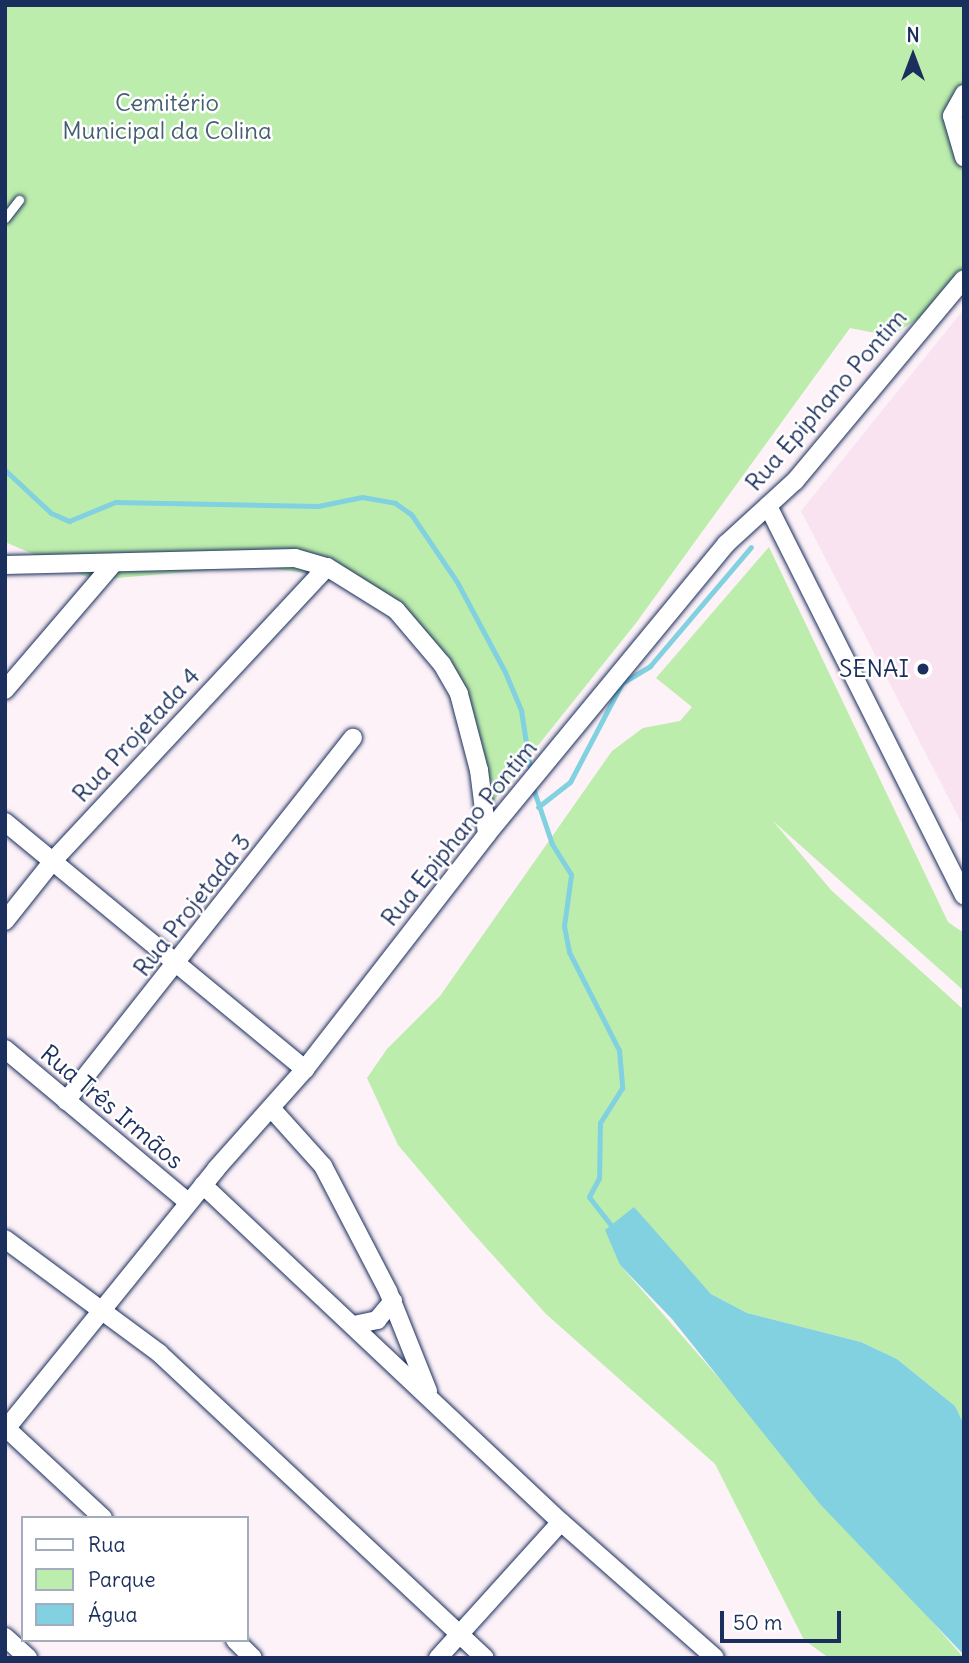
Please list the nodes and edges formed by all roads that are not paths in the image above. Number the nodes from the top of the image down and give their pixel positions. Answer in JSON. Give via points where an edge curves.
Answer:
{"nodes":[{"id":1,"x":964,"y":93,"type":"edge"},
{"id":2,"x":964,"y":157,"type":"edge"},
{"id":3,"x":19,"y":200,"type":"dead end"},
{"id":4,"x":5,"y":218,"type":"edge"},
{"id":5,"x":964,"y":279,"type":"edge"},
{"id":6,"x":768,"y":506,"type":"junction"},
{"id":7,"x":114,"y":563,"type":"junction"},
{"id":8,"x":5,"y":565,"type":"edge"},
{"id":9,"x":327,"y":567,"type":"junction"},
{"id":10,"x":5,"y":690,"type":"edge"},
{"id":11,"x":353,"y":738,"type":"dead end"},
{"id":12,"x":5,"y":822,"type":"edge"},
{"id":13,"x":487,"y":834,"type":"junction"},
{"id":14,"x":52,"y":862,"type":"junction"},
{"id":15,"x":964,"y":896,"type":"edge"},
{"id":16,"x":5,"y":921,"type":"edge"},
{"id":17,"x":177,"y":965,"type":"junction"},
{"id":18,"x":5,"y":1049,"type":"edge"},
{"id":19,"x":305,"y":1069,"type":"junction"},
{"id":20,"x":66,"y":1101,"type":"junction"},
{"id":21,"x":271,"y":1108,"type":"junction"},
{"id":22,"x":202,"y":1185,"type":"junction"},
{"id":23,"x":188,"y":1202,"type":"junction"},
{"id":24,"x":5,"y":1239,"type":"edge"},
{"id":25,"x":393,"y":1301,"type":"junction"},
{"id":26,"x":102,"y":1309,"type":"junction"},
{"id":27,"x":354,"y":1325,"type":"junction"},
{"id":28,"x":429,"y":1394,"type":"junction"},
{"id":29,"x":6,"y":1428,"type":"edge"},
{"id":30,"x":101,"y":1516,"type":"edge"},
{"id":31,"x":561,"y":1522,"type":"junction"},
{"id":32,"x":460,"y":1636,"type":"junction"},
{"id":33,"x":5,"y":1637,"type":"edge"},
{"id":34,"x":237,"y":1642,"type":"edge"},
{"id":35,"x":28,"y":1658,"type":"edge"},
{"id":36,"x":253,"y":1658,"type":"edge"},
{"id":37,"x":438,"y":1658,"type":"edge"},
{"id":38,"x":485,"y":1658,"type":"edge"},
{"id":39,"x":715,"y":1658,"type":"edge"}],
"edges":[{"from":1,"to":2,"type":"street","via":[[952,116]]},
{"from":3,"to":4,"type":"lane"},
{"from":5,"to":6,"type":"street","name":"Rua Epiphano Pontim"},
{"from":6,"to":13,"type":"street","name":"Rua Epiphano Pontim","via":[[726,544]]},
{"from":6,"to":15,"type":"street"},
{"from":7,"to":8,"type":"street"},
{"from":7,"to":9,"type":"street","via":[[296,558]]},
{"from":7,"to":10,"type":"street"},
{"from":9,"to":13,"type":"street","via":[[396,610],[442,664],[458,694],[479,770]]},
{"from":9,"to":14,"type":"street","name":"Rua Projetada 4"},
{"from":11,"to":17,"type":"street","name":"Rua Projetada 3"},
{"from":12,"to":14,"type":"street"},
{"from":13,"to":19,"type":"street","name":"Rua Epiphano Pontim"},
{"from":14,"to":16,"type":"street","name":"Rua Projetada 4"},
{"from":14,"to":17,"type":"street"},
{"from":17,"to":19,"type":"street"},
{"from":17,"to":20,"type":"street","name":"Rua Projetada 3"},
{"from":18,"to":20,"type":"street","name":"Rua Três Irmãos"},
{"from":19,"to":21,"type":"street","name":"Rua Epiphano Pontim"},
{"from":20,"to":23,"type":"street","name":"Rua Três Irmãos"},
{"from":21,"to":22,"type":"street","name":"Rua Epiphano Pontim"},
{"from":21,"to":25,"type":"street","via":[[323,1166]]},
{"from":22,"to":23,"type":"street","name":"Rua Epiphano Pontim"},
{"from":22,"to":27,"type":"street"},
{"from":23,"to":26,"type":"street","name":"Rua Epiphano Pontim"},
{"from":24,"to":26,"type":"street"},
{"from":25,"to":27,"type":"street","via":[[377,1320]]},
{"from":25,"to":28,"type":"street"},
{"from":26,"to":29,"type":"street","name":"Rua Epiphano Pontim"},
{"from":26,"to":32,"type":"street","via":[[159,1353]]},
{"from":27,"to":28,"type":"street"},
{"from":28,"to":31,"type":"street"},
{"from":29,"to":30,"type":"street"},
{"from":31,"to":32,"type":"street"},
{"from":31,"to":39,"type":"street"},
{"from":32,"to":37,"type":"street"},
{"from":32,"to":38,"type":"street"},
{"from":33,"to":35,"type":"street"},
{"from":34,"to":36,"type":"street"}]}
